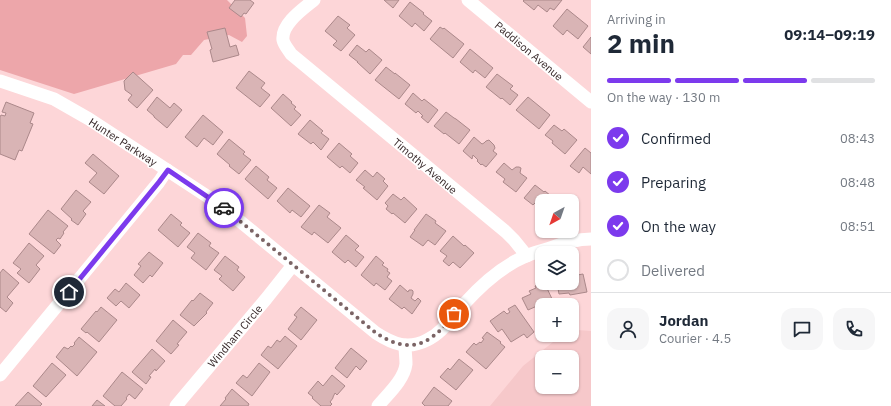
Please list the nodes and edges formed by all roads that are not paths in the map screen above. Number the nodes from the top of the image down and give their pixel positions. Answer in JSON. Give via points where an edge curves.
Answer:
{"nodes":[{"id":1,"x":314,"y":0,"type":"edge"},
{"id":2,"x":468,"y":0,"type":"edge"},
{"id":3,"x":0,"y":81,"type":"edge"},
{"id":4,"x":591,"y":102,"type":"edge"},
{"id":5,"x":168,"y":170,"type":"junction"},
{"id":6,"x":591,"y":239,"type":"edge"},
{"id":7,"x":526,"y":256,"type":"junction"},
{"id":8,"x":293,"y":265,"type":"junction"},
{"id":9,"x":405,"y":345,"type":"junction"},
{"id":10,"x":0,"y":375,"type":"edge"},
{"id":11,"x":176,"y":406,"type":"edge"},
{"id":12,"x":378,"y":406,"type":"edge"}],
"edges":[{"from":1,"to":7,"type":"street","name":"Timothy Avenue","via":[[284,30],[283,40],[291,54],[506,232]]},
{"from":2,"to":4,"type":"street","name":"Paddison Avenue"},
{"from":3,"to":5,"type":"street","name":"Hunter Parkway","via":[[54,100]]},
{"from":5,"to":8,"type":"street","name":"Hunter Parkway","via":[[219,204]]},
{"from":5,"to":10,"type":"street"},
{"from":6,"to":7,"type":"street","name":"Hunter Parkway","via":[[557,245]]},
{"from":7,"to":9,"type":"street","name":"Hunter Parkway","via":[[484,283],[433,337]]},
{"from":8,"to":9,"type":"street","name":"Hunter Parkway","via":[[376,333],[391,342]]},
{"from":8,"to":11,"type":"street","name":"Windham Circle"},
{"from":9,"to":12,"type":"street","via":[[405,369],[398,383]]}]}
